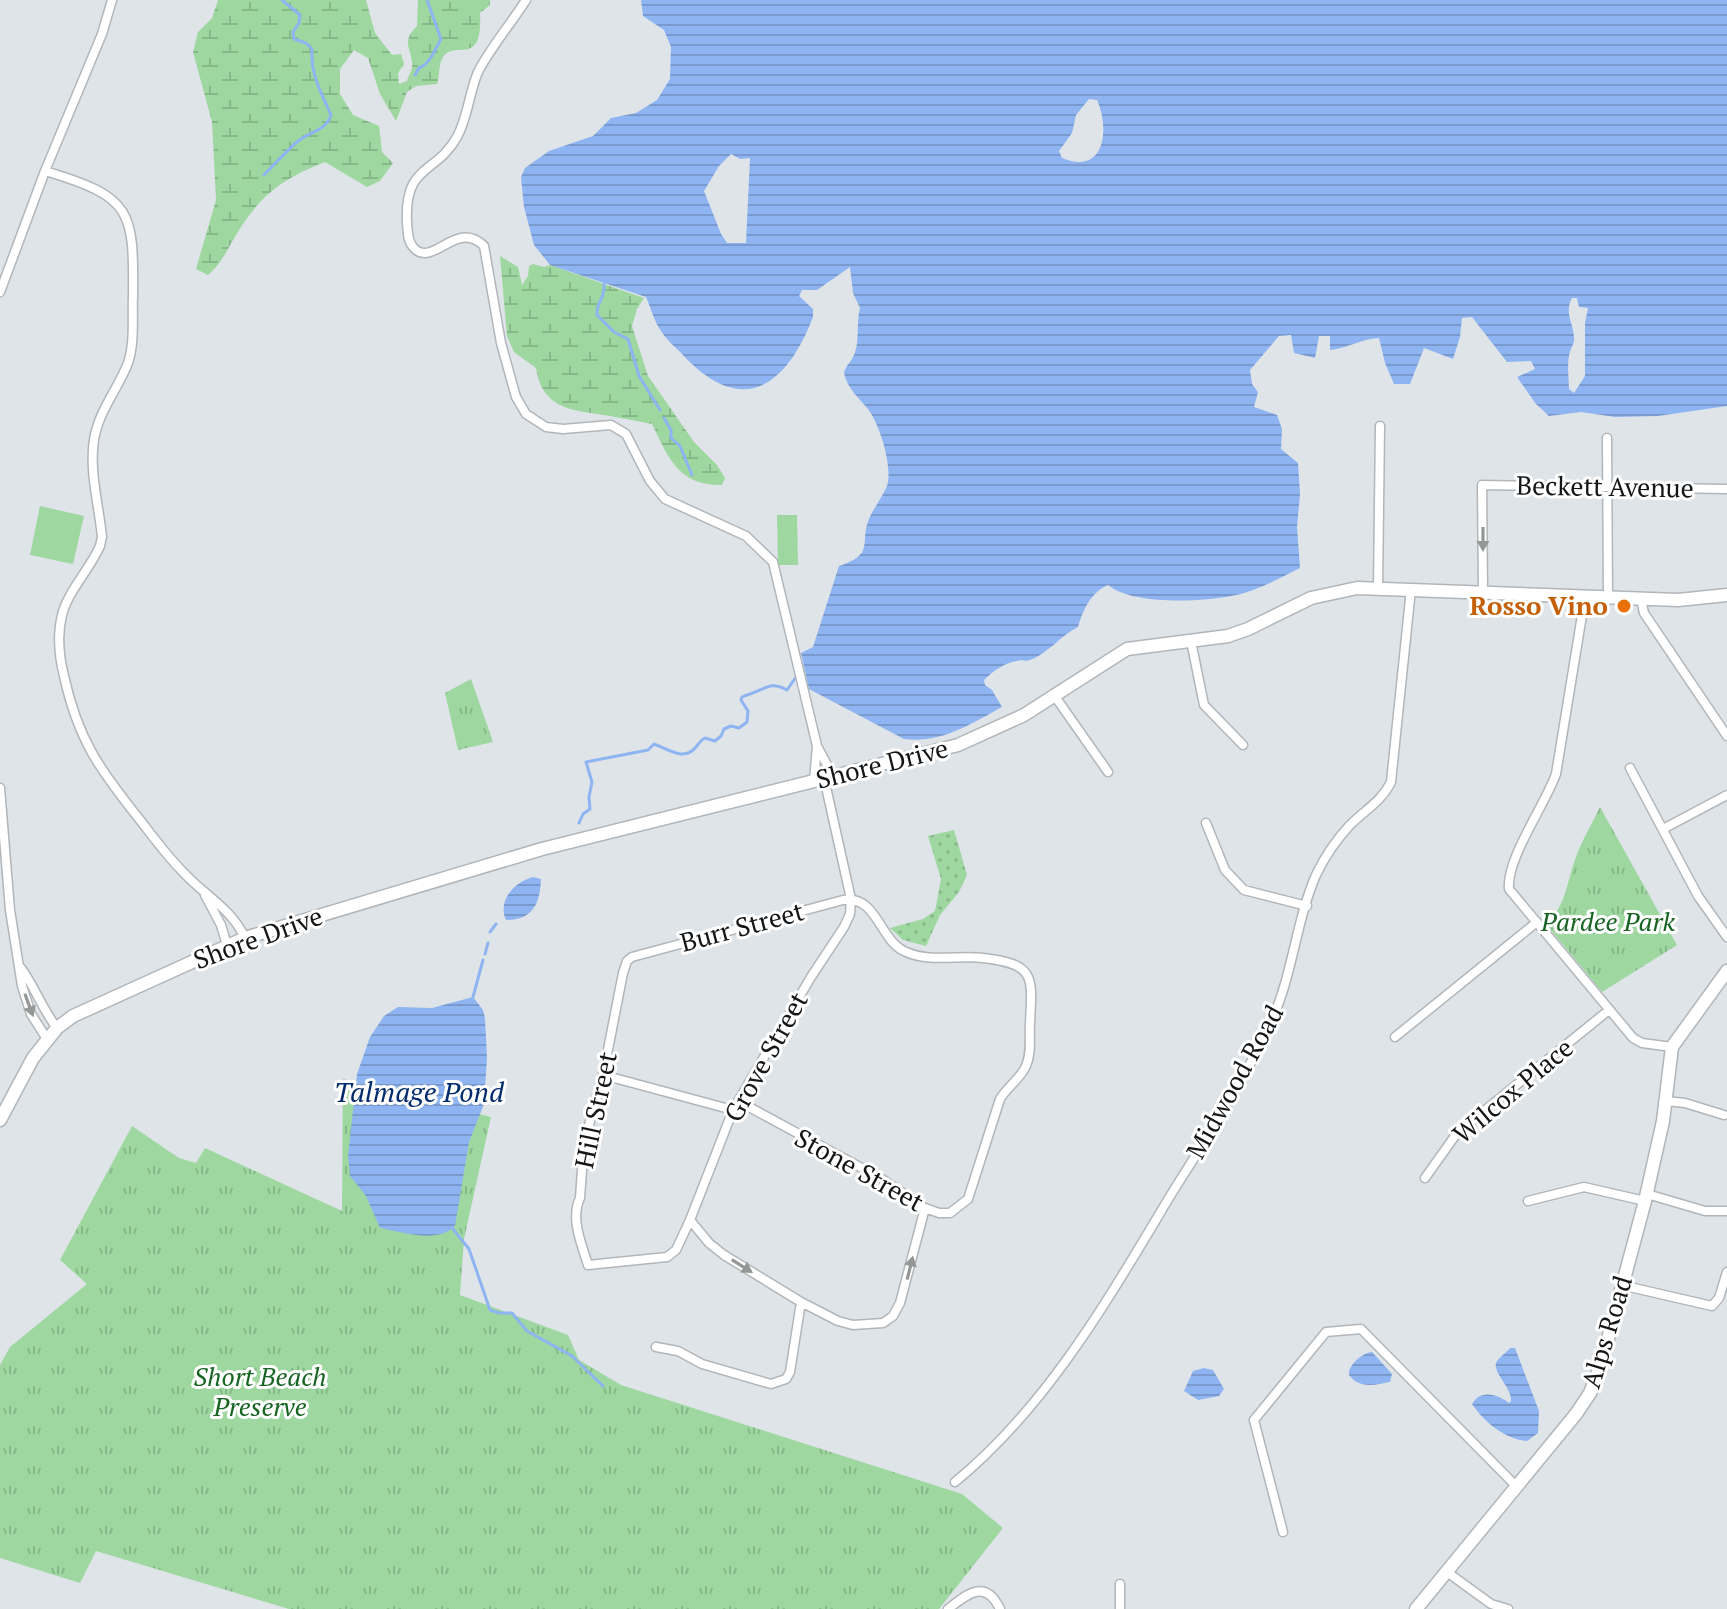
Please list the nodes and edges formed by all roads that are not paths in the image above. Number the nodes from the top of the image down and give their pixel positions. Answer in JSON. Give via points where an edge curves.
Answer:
{"nodes":[{"id":1,"x":112,"y":0,"type":"edge"},
{"id":2,"x":526,"y":0,"type":"edge"},
{"id":3,"x":45,"y":171,"type":"junction"},
{"id":4,"x":0,"y":292,"type":"edge"},
{"id":5,"x":1380,"y":426,"type":"dead end"},
{"id":6,"x":1607,"y":438,"type":"dead end"},
{"id":7,"x":1608,"y":486,"type":"junction"},
{"id":8,"x":1727,"y":489,"type":"edge"},
{"id":9,"x":1378,"y":588,"type":"junction"},
{"id":10,"x":1411,"y":589,"type":"junction"},
{"id":11,"x":1483,"y":592,"type":"junction"},
{"id":12,"x":1727,"y":595,"type":"edge"},
{"id":13,"x":1585,"y":597,"type":"junction"},
{"id":14,"x":1608,"y":598,"type":"junction"},
{"id":15,"x":1641,"y":599,"type":"junction"},
{"id":16,"x":1191,"y":641,"type":"junction"},
{"id":17,"x":1054,"y":695,"type":"junction"},
{"id":18,"x":1727,"y":736,"type":"edge"},
{"id":19,"x":1243,"y":745,"type":"dead end"},
{"id":20,"x":817,"y":746,"type":"junction"},
{"id":21,"x":1630,"y":768,"type":"dead end"},
{"id":22,"x":1108,"y":772,"type":"dead end"},
{"id":23,"x":824,"y":778,"type":"junction"},
{"id":24,"x":0,"y":788,"type":"edge"},
{"id":25,"x":1727,"y":795,"type":"edge"},
{"id":26,"x":1206,"y":823,"type":"dead end"},
{"id":27,"x":1663,"y":829,"type":"junction"},
{"id":28,"x":205,"y":894,"type":"junction"},
{"id":29,"x":5,"y":897,"type":"edge"},
{"id":30,"x":851,"y":899,"type":"junction"},
{"id":31,"x":1307,"y":906,"type":"junction"},
{"id":32,"x":1537,"y":922,"type":"junction"},
{"id":33,"x":1727,"y":937,"type":"edge"},
{"id":34,"x":245,"y":938,"type":"junction"},
{"id":35,"x":227,"y":945,"type":"junction"},
{"id":36,"x":632,"y":957,"type":"joint"},
{"id":37,"x":20,"y":967,"type":"junction"},
{"id":38,"x":1727,"y":971,"type":"edge"},
{"id":39,"x":1609,"y":1010,"type":"junction"},
{"id":40,"x":57,"y":1028,"type":"junction"},
{"id":41,"x":1395,"y":1037,"type":"dead end"},
{"id":42,"x":47,"y":1039,"type":"junction"},
{"id":43,"x":1672,"y":1047,"type":"junction"},
{"id":44,"x":603,"y":1075,"type":"junction"},
{"id":45,"x":1666,"y":1101,"type":"junction"},
{"id":46,"x":736,"y":1105,"type":"junction"},
{"id":47,"x":1724,"y":1115,"type":"dead end"},
{"id":48,"x":0,"y":1120,"type":"edge"},
{"id":49,"x":1425,"y":1178,"type":"dead end"},
{"id":50,"x":1646,"y":1198,"type":"junction"},
{"id":51,"x":1528,"y":1201,"type":"dead end"},
{"id":52,"x":925,"y":1208,"type":"junction"},
{"id":53,"x":1727,"y":1211,"type":"edge"},
{"id":54,"x":690,"y":1220,"type":"junction"},
{"id":55,"x":588,"y":1265,"type":"joint"},
{"id":56,"x":1727,"y":1272,"type":"edge"},
{"id":57,"x":1621,"y":1285,"type":"junction"},
{"id":58,"x":801,"y":1302,"type":"junction"},
{"id":59,"x":656,"y":1347,"type":"dead end"},
{"id":60,"x":955,"y":1482,"type":"dead end"},
{"id":61,"x":1517,"y":1487,"type":"junction"},
{"id":62,"x":1283,"y":1532,"type":"dead end"},
{"id":63,"x":1447,"y":1572,"type":"junction"},
{"id":64,"x":1120,"y":1584,"type":"dead end"},
{"id":65,"x":948,"y":1609,"type":"edge"},
{"id":66,"x":1000,"y":1609,"type":"edge"},
{"id":67,"x":1120,"y":1609,"type":"edge"},
{"id":68,"x":1416,"y":1609,"type":"edge"},
{"id":69,"x":1508,"y":1609,"type":"edge"}],
"edges":[{"from":1,"to":3,"type":"street"},
{"from":2,"to":20,"type":"street","via":[[480,67],[454,143],[413,181],[407,219],[410,243],[428,252],[467,236],[484,246],[501,343],[526,414],[546,427],[620,428],[665,499],[746,536],[773,562]]},
{"from":3,"to":4,"type":"street"},
{"from":3,"to":28,"type":"street","via":[[89,186],[124,210],[133,246],[132,350],[93,442],[102,537],[59,626],[67,692],[81,735],[111,784]]},
{"from":5,"to":9,"type":"street"},
{"from":6,"to":7,"type":"street"},
{"from":7,"to":8,"type":"street","name":"Beckett Avenue"},
{"from":7,"to":11,"type":"street","name":"Beckett Avenue","one_way":true,"via":[[1482,485]]},
{"from":7,"to":14,"type":"street"},
{"from":9,"to":10,"type":"main road","name":"Shore Drive"},
{"from":9,"to":16,"type":"main road","name":"Shore Drive","via":[[1322,594],[1241,632]]},
{"from":10,"to":11,"type":"main road","name":"Shore Drive"},
{"from":10,"to":31,"type":"street","name":"Midwood Road","via":[[1391,782],[1328,852]]},
{"from":11,"to":13,"type":"main road","name":"Shore Drive"},
{"from":12,"to":15,"type":"main road","name":"Shore Drive"},
{"from":13,"to":14,"type":"main road","name":"Shore Drive"},
{"from":13,"to":32,"type":"street","via":[[1556,774],[1510,869],[1509,889]]},
{"from":14,"to":15,"type":"main road","name":"Shore Drive"},
{"from":15,"to":18,"type":"street","via":[[1644,613]]},
{"from":16,"to":17,"type":"main road","name":"Shore Drive","via":[[1127,649]]},
{"from":16,"to":19,"type":"street","via":[[1204,705]]},
{"from":17,"to":22,"type":"street"},
{"from":17,"to":23,"type":"main road","name":"Shore Drive","via":[[973,740]]},
{"from":20,"to":23,"type":"street"},
{"from":20,"to":23,"type":"street"},
{"from":21,"to":27,"type":"street"},
{"from":23,"to":30,"type":"street"},
{"from":23,"to":34,"type":"main road","name":"Shore Drive","via":[[542,849]]},
{"from":24,"to":29,"type":"street"},
{"from":25,"to":27,"type":"street"},
{"from":26,"to":31,"type":"street","via":[[1225,870],[1244,890]]},
{"from":27,"to":33,"type":"street","via":[[1698,896]]},
{"from":28,"to":34,"type":"street","via":[[230,913]]},
{"from":28,"to":35,"type":"street"},
{"from":29,"to":37,"type":"street"},
{"from":30,"to":36,"type":"street","name":"Burr Street"},
{"from":30,"to":46,"type":"street","name":"Grove Street","via":[[844,927]]},
{"from":30,"to":52,"type":"street","name":"Stone Street","via":[[866,905],[904,951],[1007,962],[1022,968],[1030,979],[1030,1052],[1025,1068],[1000,1099],[968,1199],[950,1213]]},
{"from":31,"to":60,"type":"street","name":"Midwood Road","via":[[1269,1026],[1119,1281],[1060,1370]]},
{"from":32,"to":39,"type":"street"},
{"from":32,"to":41,"type":"street"},
{"from":34,"to":35,"type":"main road","name":"Shore Drive"},
{"from":35,"to":40,"type":"main road","name":"Shore Drive","via":[[86,1008]]},
{"from":36,"to":44,"type":"street","name":"Hill Street","via":[[623,973]]},
{"from":37,"to":40,"type":"street"},
{"from":37,"to":42,"type":"street","one_way":true,"via":[[31,1014]]},
{"from":38,"to":43,"type":"main road"},
{"from":39,"to":43,"type":"street","via":[[1633,1038]]},
{"from":39,"to":49,"type":"street","name":"Wilcox Place","via":[[1457,1133]]},
{"from":40,"to":42,"type":"main road","name":"Shore Drive"},
{"from":42,"to":48,"type":"main road","name":"Shore Drive"},
{"from":43,"to":45,"type":"main road","name":"Alps Road"},
{"from":44,"to":46,"type":"street","name":"Stone Street"},
{"from":44,"to":55,"type":"street","name":"Hill Street","via":[[584,1143],[576,1206]]},
{"from":45,"to":47,"type":"street"},
{"from":45,"to":50,"type":"main road","name":"Alps Road"},
{"from":46,"to":52,"type":"street","name":"Stone Street","via":[[882,1179]]},
{"from":46,"to":54,"type":"street","name":"Grove Street"},
{"from":50,"to":51,"type":"street","via":[[1584,1187]]},
{"from":50,"to":53,"type":"street"},
{"from":50,"to":57,"type":"main road","name":"Alps Road"},
{"from":58,"to":52,"type":"street","one_way":true,"via":[[853,1325],[883,1323],[893,1316]]},
{"from":54,"to":55,"type":"street","name":"Grove Street","via":[[667,1257]]},
{"from":54,"to":58,"type":"street","one_way":true,"via":[[724,1255]]},
{"from":56,"to":57,"type":"street","via":[[1712,1306]]},
{"from":57,"to":61,"type":"main road","name":"Alps Road","via":[[1590,1393]]},
{"from":58,"to":59,"type":"street","via":[[790,1372],[780,1383]]},
{"from":61,"to":62,"type":"street","via":[[1361,1329],[1326,1332],[1254,1420]]},
{"from":61,"to":63,"type":"main road","name":"Alps Road"},
{"from":63,"to":68,"type":"main road","name":"Alps Road"},
{"from":63,"to":69,"type":"street","via":[[1491,1604]]},
{"from":64,"to":67,"type":"street"},
{"from":65,"to":66,"type":"street","via":[[976,1591],[994,1596]]}]}
